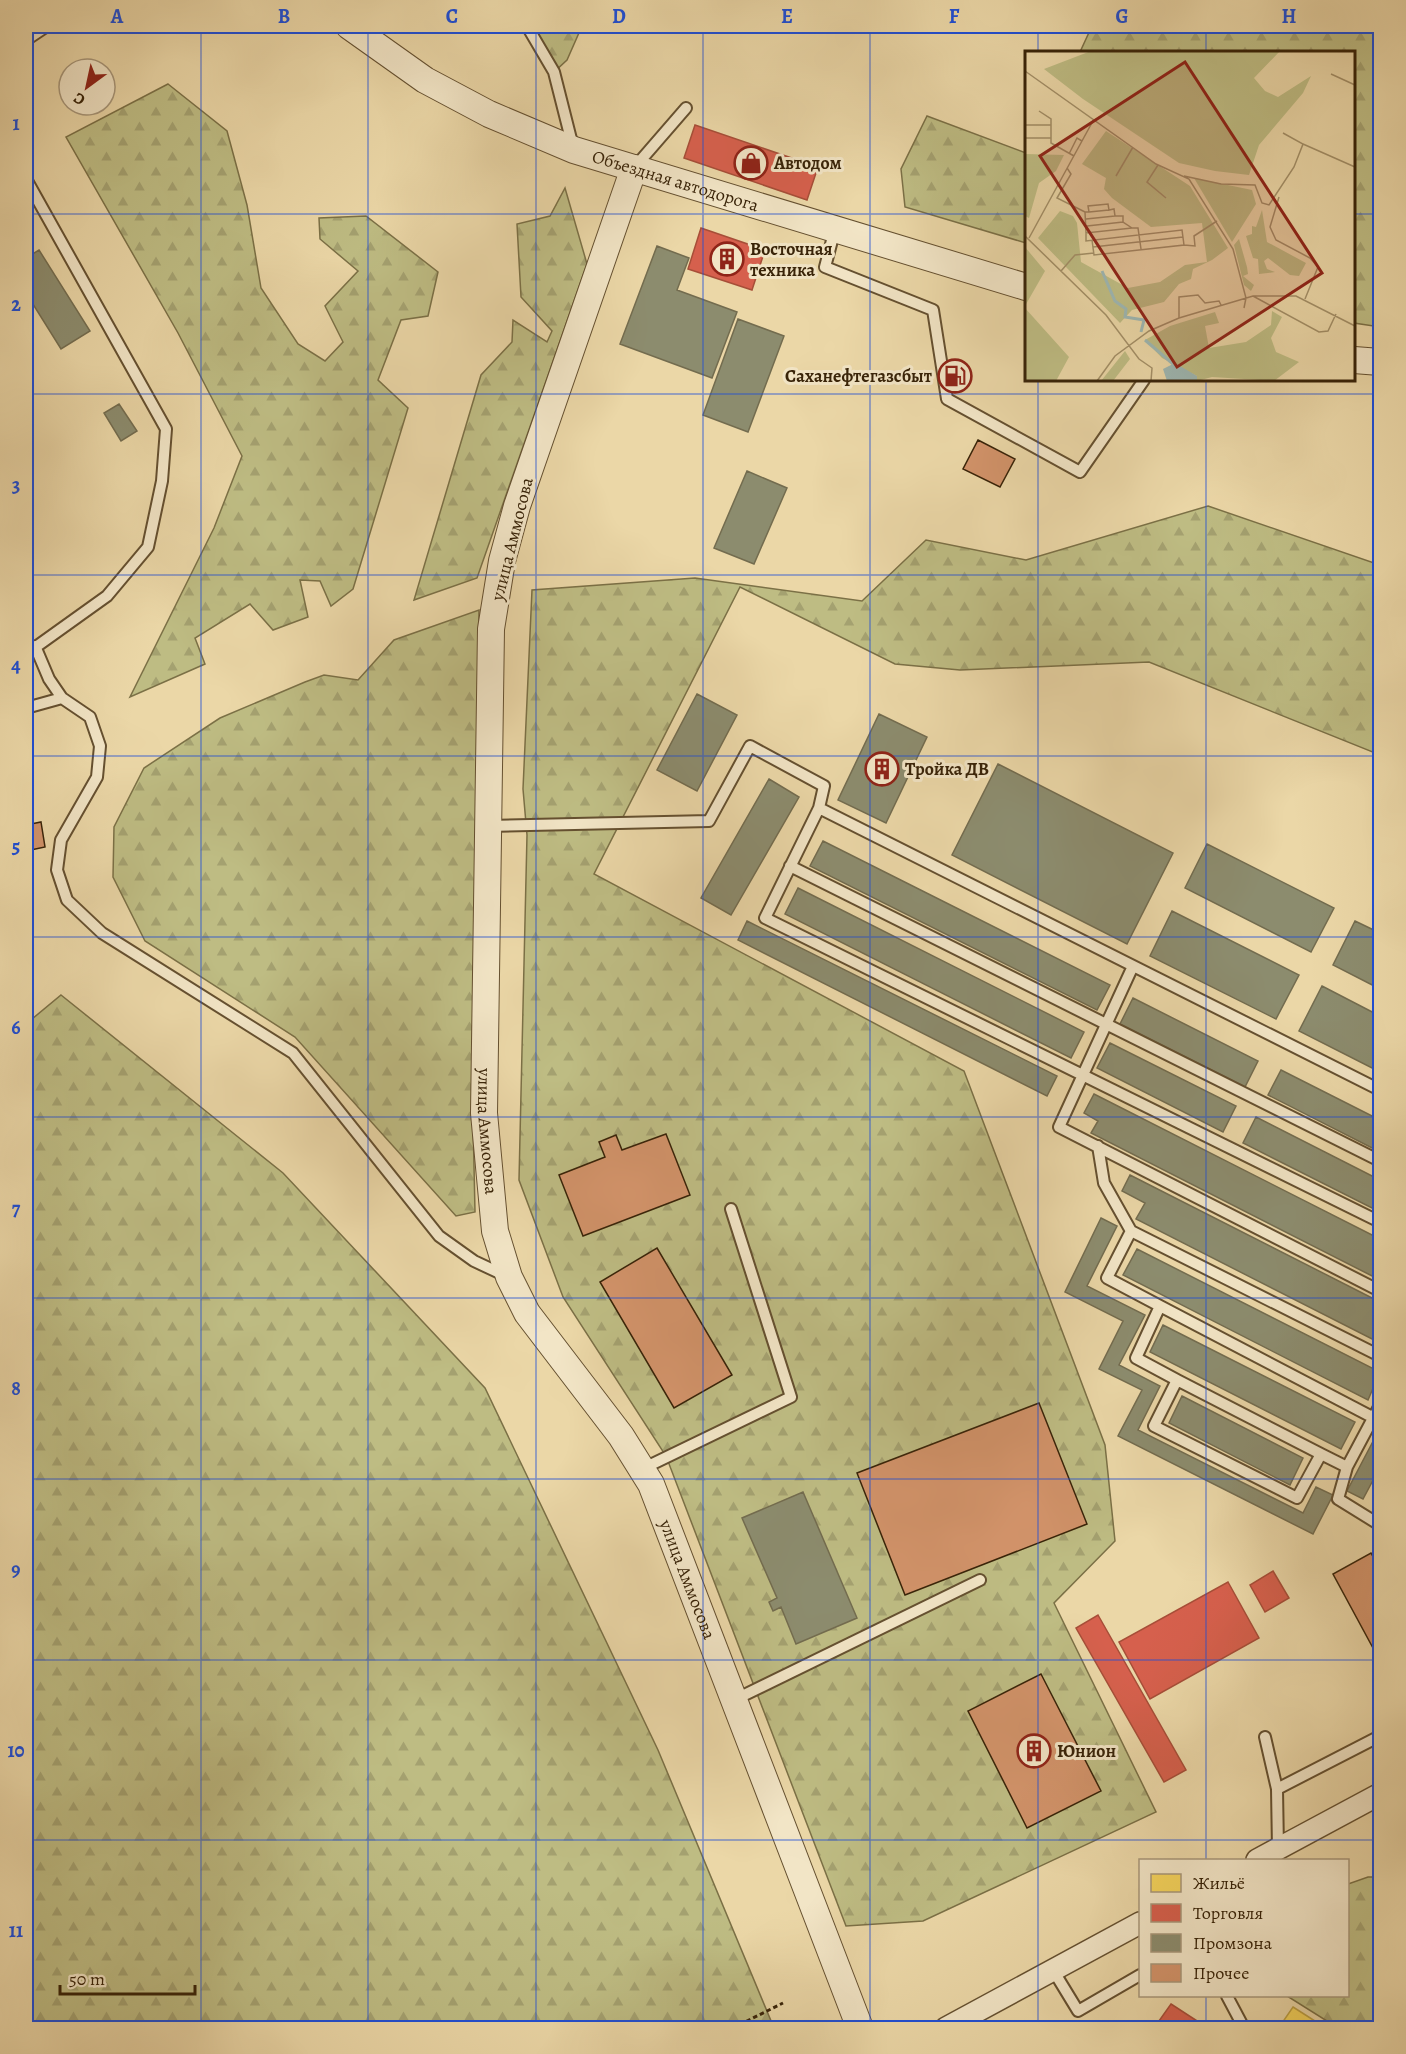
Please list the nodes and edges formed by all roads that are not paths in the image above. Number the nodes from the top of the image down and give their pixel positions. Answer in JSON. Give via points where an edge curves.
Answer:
{"nodes":[{"id":1,"x":47,"y":26,"type":"edge"},
{"id":2,"x":349,"y":26,"type":"edge"},
{"id":3,"x":527,"y":26,"type":"edge"},
{"id":4,"x":26,"y":40,"type":"edge"},
{"id":5,"x":686,"y":108,"type":"dead end"},
{"id":6,"x":574,"y":150,"type":"junction"},
{"id":7,"x":634,"y":168,"type":"junction"},
{"id":8,"x":26,"y":179,"type":"edge"},
{"id":9,"x":835,"y":228,"type":"junction"},
{"id":10,"x":1025,"y":286,"type":"edge"},
{"id":11,"x":1355,"y":360,"type":"edge"},
{"id":12,"x":1380,"y":362,"type":"edge"},
{"id":13,"x":1143,"y":381,"type":"edge"},
{"id":14,"x":35,"y":646,"type":"junction"},
{"id":15,"x":26,"y":654,"type":"edge"},
{"id":16,"x":62,"y":698,"type":"junction"},
{"id":17,"x":26,"y":708,"type":"edge"},
{"id":18,"x":819,"y":808,"type":"junction"},
{"id":19,"x":488,"y":826,"type":"junction"},
{"id":20,"x":790,"y":866,"type":"junction"},
{"id":21,"x":1133,"y":966,"type":"junction"},
{"id":22,"x":1105,"y":1024,"type":"junction"},
{"id":23,"x":1083,"y":1073,"type":"junction"},
{"id":24,"x":1380,"y":1090,"type":"edge"},
{"id":25,"x":1098,"y":1146,"type":"junction"},
{"id":26,"x":1380,"y":1161,"type":"edge"},
{"id":27,"x":731,"y":1209,"type":"dead end"},
{"id":28,"x":1380,"y":1222,"type":"edge"},
{"id":29,"x":1131,"y":1231,"type":"junction"},
{"id":30,"x":509,"y":1277,"type":"junction"},
{"id":31,"x":1380,"y":1291,"type":"edge"},
{"id":32,"x":1160,"y":1306,"type":"junction"},
{"id":33,"x":1380,"y":1356,"type":"edge"},
{"id":34,"x":1177,"y":1380,"type":"junction"},
{"id":35,"x":1380,"y":1405,"type":"edge"},
{"id":36,"x":1374,"y":1418,"type":"junction"},
{"id":37,"x":1321,"y":1454,"type":"junction"},
{"id":38,"x":1347,"y":1467,"type":"junction"},
{"id":39,"x":642,"y":1469,"type":"junction"},
{"id":40,"x":1380,"y":1525,"type":"edge"},
{"id":41,"x":980,"y":1580,"type":"dead end"},
{"id":42,"x":734,"y":1700,"type":"junction"},
{"id":43,"x":1380,"y":1736,"type":"edge"},
{"id":44,"x":1265,"y":1737,"type":"dead end"},
{"id":45,"x":1277,"y":1789,"type":"junction"},
{"id":46,"x":1380,"y":1794,"type":"edge"},
{"id":47,"x":1278,"y":1849,"type":"junction"},
{"id":48,"x":1259,"y":1859,"type":"edge"},
{"id":49,"x":1139,"y":1924,"type":"edge"},
{"id":50,"x":1053,"y":1970,"type":"junction"},
{"id":51,"x":1139,"y":1976,"type":"edge"},
{"id":52,"x":1228,"y":1997,"type":"edge"},
{"id":53,"x":860,"y":2028,"type":"edge"},
{"id":54,"x":946,"y":2028,"type":"edge"},
{"id":55,"x":1244,"y":2028,"type":"edge"}],
"edges":[{"from":1,"to":4,"type":"lane"},
{"from":2,"to":6,"type":"street","name":"Объездная автодорога","via":[[425,80],[489,114]]},
{"from":3,"to":6,"type":"lane","via":[[554,72]]},
{"from":5,"to":7,"type":"lane"},
{"from":6,"to":7,"type":"street","name":"Объездная автодорога"},
{"from":7,"to":9,"type":"street","name":"Объездная автодорога"},
{"from":7,"to":19,"type":"street","name":"улица Аммосова","via":[[524,485],[502,561],[491,630]]},
{"from":8,"to":14,"type":"lane","via":[[166,429],[162,481],[148,547],[107,596]]},
{"from":9,"to":10,"type":"street","name":"Объездная автодорога"},
{"from":9,"to":13,"type":"lane","via":[[825,267],[933,310],[947,399],[1080,472]]},
{"from":11,"to":12,"type":"street"},
{"from":14,"to":15,"type":"lane"},
{"from":14,"to":16,"type":"lane"},
{"from":16,"to":17,"type":"lane"},
{"from":16,"to":30,"type":"lane","via":[[90,717],[100,746],[98,777],[61,840],[57,870],[67,900],[102,933],[293,1053],[439,1236],[474,1261]]},
{"from":18,"to":19,"type":"lane","via":[[824,786],[750,746],[709,821]]},
{"from":18,"to":20,"type":"lane"},
{"from":18,"to":21,"type":"lane"},
{"from":19,"to":30,"type":"street","name":"улица Аммосова","via":[[484,1113],[495,1231]]},
{"from":20,"to":22,"type":"lane"},
{"from":20,"to":23,"type":"lane","via":[[765,918]]},
{"from":21,"to":22,"type":"lane"},
{"from":21,"to":24,"type":"lane"},
{"from":22,"to":23,"type":"lane"},
{"from":22,"to":26,"type":"lane"},
{"from":23,"to":25,"type":"lane","via":[[1059,1127]]},
{"from":23,"to":28,"type":"lane"},
{"from":25,"to":29,"type":"lane","via":[[1104,1184]]},
{"from":25,"to":31,"type":"lane"},
{"from":27,"to":39,"type":"lane","via":[[791,1396]]},
{"from":29,"to":32,"type":"lane","via":[[1107,1278]]},
{"from":29,"to":33,"type":"lane"},
{"from":30,"to":39,"type":"street","name":"улица Аммосова","via":[[527,1313]]},
{"from":32,"to":34,"type":"lane","via":[[1136,1358]]},
{"from":32,"to":36,"type":"lane"},
{"from":34,"to":37,"type":"lane"},
{"from":34,"to":37,"type":"lane","via":[[1154,1426],[1297,1498]]},
{"from":35,"to":36,"type":"lane"},
{"from":36,"to":38,"type":"lane"},
{"from":37,"to":38,"type":"lane"},
{"from":38,"to":40,"type":"lane","via":[[1338,1499]]},
{"from":39,"to":42,"type":"street","name":"улица Аммосова"},
{"from":41,"to":42,"type":"lane"},
{"from":42,"to":53,"type":"street","name":"улица Аммосова"},
{"from":43,"to":45,"type":"lane"},
{"from":44,"to":45,"type":"lane"},
{"from":45,"to":47,"type":"lane"},
{"from":46,"to":47,"type":"street"},
{"from":47,"to":48,"type":"street"},
{"from":49,"to":50,"type":"street"},
{"from":50,"to":51,"type":"lane","via":[[1078,2011]]},
{"from":50,"to":54,"type":"street"},
{"from":52,"to":55,"type":"lane"}]}
